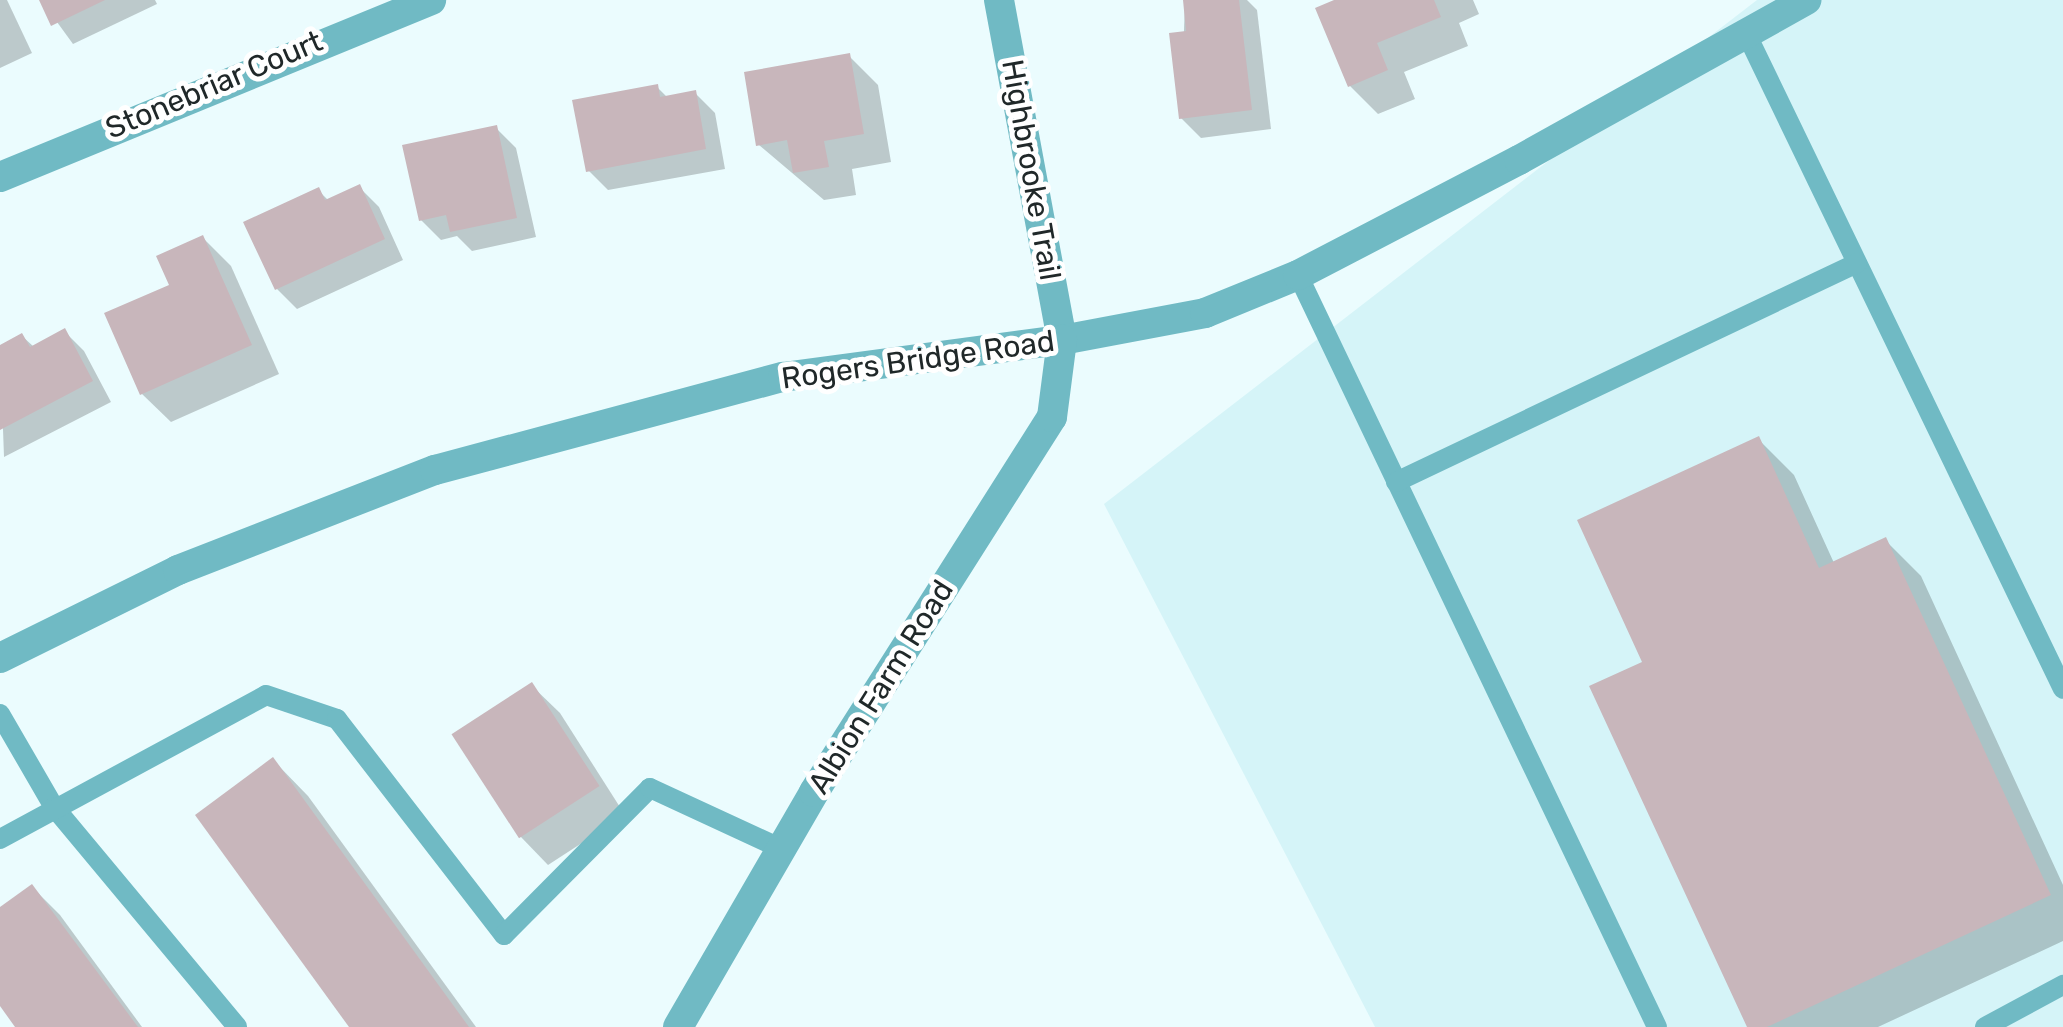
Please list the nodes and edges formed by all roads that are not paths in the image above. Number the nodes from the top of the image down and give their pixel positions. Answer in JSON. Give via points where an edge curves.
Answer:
{"nodes":[{"id":1,"x":432,"y":0,"type":"edge"},
{"id":2,"x":999,"y":0,"type":"edge"},
{"id":3,"x":1807,"y":0,"type":"edge"},
{"id":4,"x":1748,"y":35,"type":"junction"},
{"id":5,"x":0,"y":177,"type":"edge"},
{"id":6,"x":1857,"y":263,"type":"junction"},
{"id":7,"x":1298,"y":275,"type":"junction"},
{"id":8,"x":1062,"y":340,"type":"junction"},
{"id":9,"x":1396,"y":482,"type":"junction"},
{"id":10,"x":0,"y":658,"type":"edge"},
{"id":11,"x":2063,"y":689,"type":"edge"},
{"id":12,"x":0,"y":714,"type":"edge"},
{"id":13,"x":54,"y":807,"type":"junction"},
{"id":14,"x":0,"y":839,"type":"edge"},
{"id":15,"x":782,"y":849,"type":"junction"},
{"id":16,"x":2063,"y":986,"type":"edge"},
{"id":17,"x":237,"y":1027,"type":"edge"},
{"id":18,"x":678,"y":1027,"type":"edge"},
{"id":19,"x":1657,"y":1027,"type":"edge"},
{"id":20,"x":1985,"y":1027,"type":"edge"}],
"edges":[{"from":1,"to":5,"type":"street","name":"Stonebriar Court"},
{"from":2,"to":8,"type":"street","name":"Highbrooke Trail"},
{"from":3,"to":4,"type":"street","name":"Rogers Bridge Road"},
{"from":4,"to":6,"type":"lane"},
{"from":4,"to":7,"type":"street","name":"Rogers Bridge Road"},
{"from":6,"to":9,"type":"lane"},
{"from":6,"to":11,"type":"lane"},
{"from":7,"to":8,"type":"street","name":"Rogers Bridge Road","via":[[1205,313]]},
{"from":7,"to":9,"type":"lane"},
{"from":8,"to":10,"type":"street","name":"Rogers Bridge Road","via":[[782,377],[435,470],[178,570]]},
{"from":8,"to":15,"type":"street","name":"Albion Farm Road","via":[[1052,417]]},
{"from":9,"to":19,"type":"lane"},
{"from":12,"to":13,"type":"lane"},
{"from":13,"to":14,"type":"lane"},
{"from":13,"to":15,"type":"lane","via":[[266,695],[337,719],[504,934],[650,788]]},
{"from":13,"to":17,"type":"lane"},
{"from":15,"to":18,"type":"street","name":"Albion Farm Road"},
{"from":16,"to":20,"type":"lane"}]}
